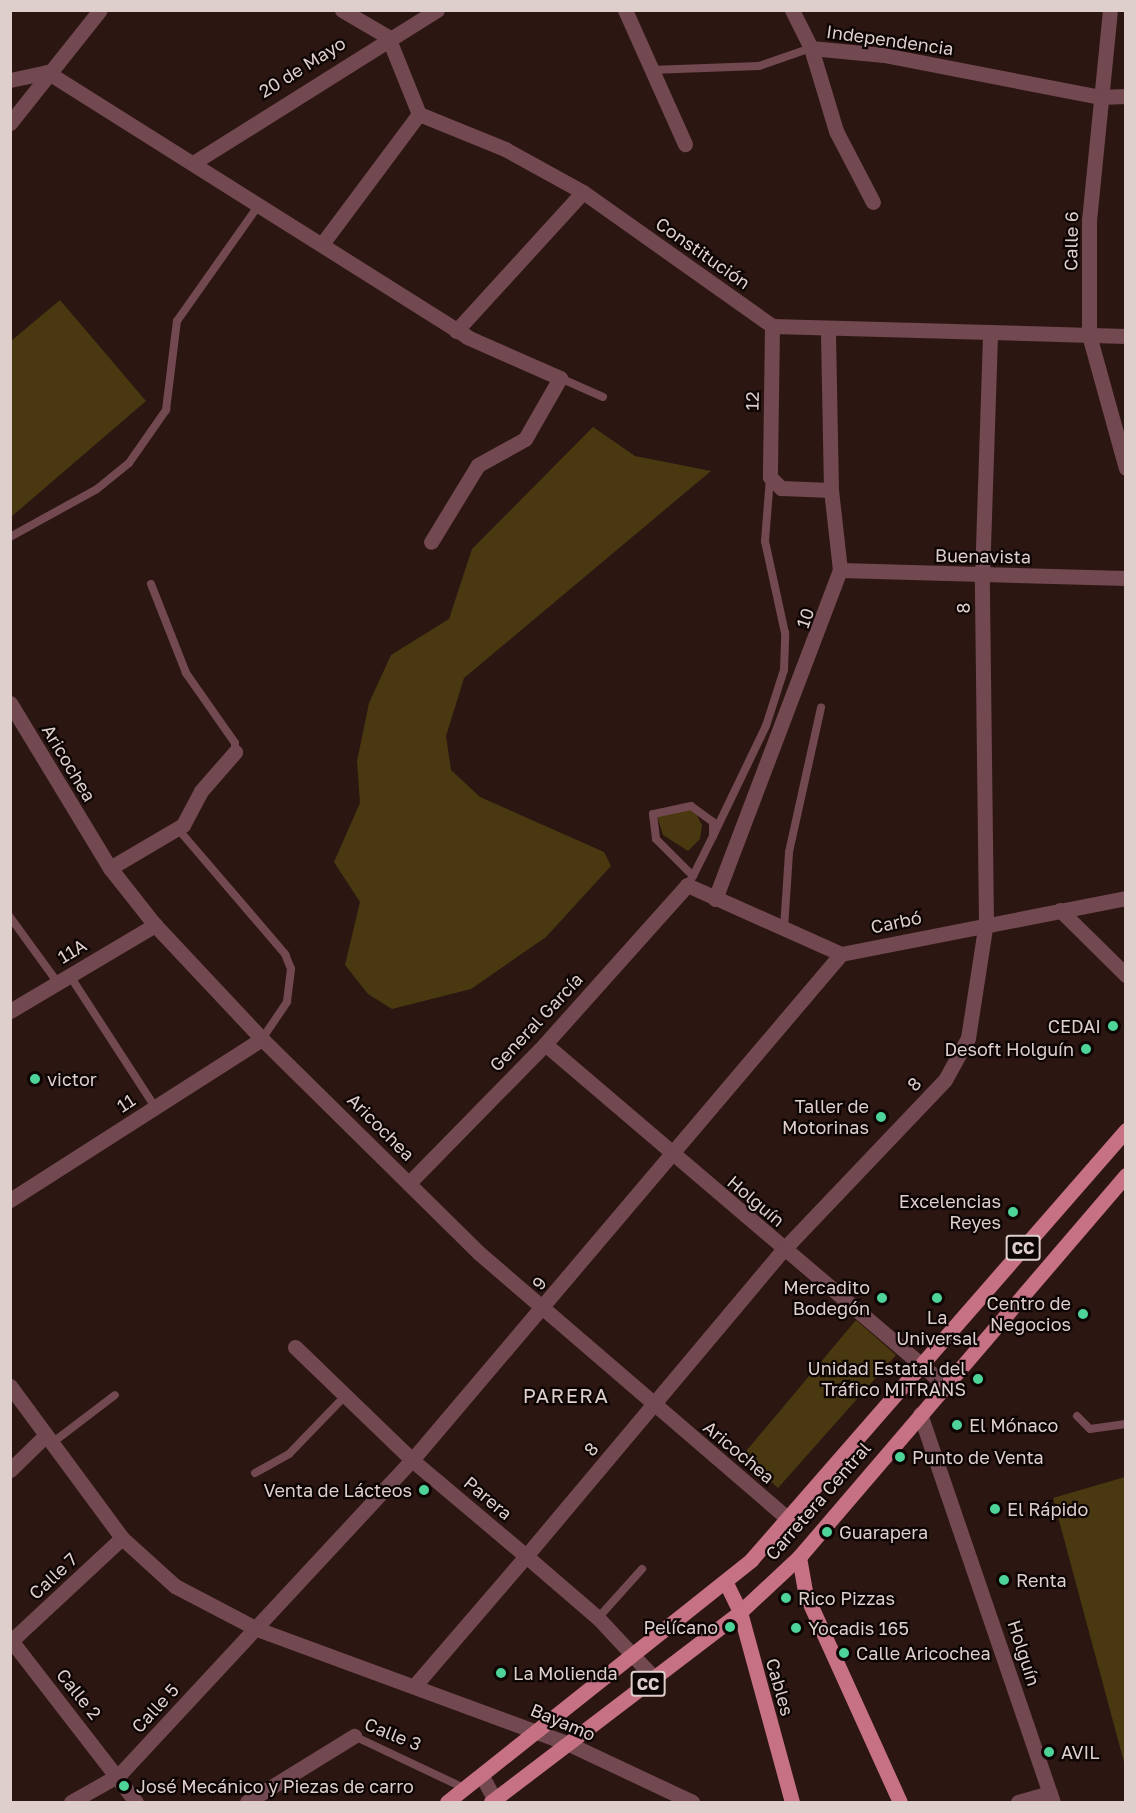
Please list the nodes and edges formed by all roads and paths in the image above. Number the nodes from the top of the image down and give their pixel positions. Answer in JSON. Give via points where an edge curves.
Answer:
{"nodes":[{"id":1,"x":100,"y":10,"type":"edge"},
{"id":2,"x":342,"y":10,"type":"edge"},
{"id":3,"x":437,"y":10,"type":"edge"},
{"id":4,"x":625,"y":10,"type":"edge"},
{"id":5,"x":1110,"y":10,"type":"edge"},
{"id":6,"x":798,"y":12,"type":"edge"},
{"id":7,"x":388,"y":37,"type":"junction"},
{"id":8,"x":812,"y":48,"type":"junction"},
{"id":9,"x":650,"y":70,"type":"junction"},
{"id":10,"x":47,"y":72,"type":"junction"},
{"id":11,"x":10,"y":80,"type":"edge"},
{"id":12,"x":1125,"y":96,"type":"edge"},
{"id":13,"x":1100,"y":97,"type":"junction"},
{"id":14,"x":419,"y":114,"type":"junction"},
{"id":15,"x":10,"y":123,"type":"edge"},
{"id":16,"x":685,"y":144,"type":"dead end"},
{"id":17,"x":193,"y":163,"type":"junction"},
{"id":18,"x":583,"y":192,"type":"junction"},
{"id":19,"x":873,"y":202,"type":"dead end"},
{"id":20,"x":258,"y":206,"type":"junction"},
{"id":21,"x":322,"y":244,"type":"junction"},
{"id":22,"x":772,"y":326,"type":"junction"},
{"id":23,"x":456,"y":331,"type":"junction"},
{"id":24,"x":828,"y":332,"type":"junction"},
{"id":25,"x":990,"y":333,"type":"junction"},
{"id":26,"x":1089,"y":335,"type":"junction"},
{"id":27,"x":1125,"y":336,"type":"edge"},
{"id":28,"x":561,"y":378,"type":"junction"},
{"id":29,"x":603,"y":397,"type":"dead end"},
{"id":30,"x":1125,"y":468,"type":"edge"},
{"id":31,"x":770,"y":477,"type":"junction"},
{"id":32,"x":831,"y":490,"type":"junction"},
{"id":33,"x":10,"y":537,"type":"edge"},
{"id":34,"x":432,"y":542,"type":"dead end"},
{"id":35,"x":840,"y":570,"type":"junction"},
{"id":36,"x":982,"y":577,"type":"junction"},
{"id":37,"x":1125,"y":578,"type":"edge"},
{"id":38,"x":151,"y":584,"type":"dead end"},
{"id":39,"x":10,"y":703,"type":"edge"},
{"id":40,"x":821,"y":708,"type":"dead end"},
{"id":41,"x":235,"y":752,"type":"joint"},
{"id":42,"x":178,"y":830,"type":"junction"},
{"id":43,"x":713,"y":836,"type":"junction"},
{"id":44,"x":110,"y":868,"type":"junction"},
{"id":45,"x":690,"y":881,"type":"junction"},
{"id":46,"x":1125,"y":898,"type":"edge"},
{"id":47,"x":714,"y":899,"type":"junction"},
{"id":48,"x":1060,"y":910,"type":"junction"},
{"id":49,"x":10,"y":916,"type":"edge"},
{"id":50,"x":986,"y":922,"type":"junction"},
{"id":51,"x":154,"y":925,"type":"junction"},
{"id":52,"x":784,"y":932,"type":"junction"},
{"id":53,"x":841,"y":954,"type":"junction"},
{"id":54,"x":1125,"y":975,"type":"edge"},
{"id":55,"x":64,"y":979,"type":"junction"},
{"id":56,"x":10,"y":1011,"type":"edge"},
{"id":57,"x":262,"y":1039,"type":"junction"},
{"id":58,"x":545,"y":1044,"type":"junction"},
{"id":59,"x":155,"y":1107,"type":"junction"},
{"id":60,"x":1125,"y":1130,"type":"edge"},
{"id":61,"x":668,"y":1152,"type":"junction"},
{"id":62,"x":1125,"y":1175,"type":"edge"},
{"id":63,"x":409,"y":1183,"type":"junction"},
{"id":64,"x":12,"y":1195,"type":"edge"},
{"id":65,"x":784,"y":1249,"type":"junction"},
{"id":66,"x":543,"y":1310,"type":"junction"},
{"id":67,"x":295,"y":1347,"type":"dead end"},
{"id":68,"x":921,"y":1366,"type":"junction"},
{"id":69,"x":945,"y":1385,"type":"junction"},
{"id":70,"x":10,"y":1386,"type":"edge"},
{"id":71,"x":115,"y":1395,"type":"dead end"},
{"id":72,"x":345,"y":1396,"type":"junction"},
{"id":73,"x":653,"y":1406,"type":"junction"},
{"id":74,"x":920,"y":1414,"type":"junction"},
{"id":75,"x":1077,"y":1416,"type":"dead end"},
{"id":76,"x":1125,"y":1424,"type":"edge"},
{"id":77,"x":49,"y":1439,"type":"junction"},
{"id":78,"x":412,"y":1460,"type":"junction"},
{"id":79,"x":10,"y":1470,"type":"edge"},
{"id":80,"x":255,"y":1473,"type":"dead end"},
{"id":81,"x":789,"y":1520,"type":"junction"},
{"id":82,"x":122,"y":1538,"type":"junction"},
{"id":83,"x":526,"y":1556,"type":"junction"},
{"id":84,"x":799,"y":1557,"type":"junction"},
{"id":85,"x":642,"y":1569,"type":"dead end"},
{"id":86,"x":726,"y":1583,"type":"junction"},
{"id":87,"x":740,"y":1612,"type":"junction"},
{"id":88,"x":598,"y":1618,"type":"junction"},
{"id":89,"x":257,"y":1629,"type":"junction"},
{"id":90,"x":11,"y":1641,"type":"edge"},
{"id":91,"x":636,"y":1655,"type":"junction"},
{"id":92,"x":655,"y":1679,"type":"junction"},
{"id":93,"x":416,"y":1684,"type":"junction"},
{"id":94,"x":540,"y":1731,"type":"junction"},
{"id":95,"x":354,"y":1736,"type":"joint"},
{"id":96,"x":569,"y":1744,"type":"junction"},
{"id":97,"x":119,"y":1775,"type":"junction"},
{"id":98,"x":482,"y":1776,"type":"junction"},
{"id":99,"x":465,"y":1789,"type":"junction"},
{"id":100,"x":1051,"y":1798,"type":"edge"},
{"id":101,"x":494,"y":1802,"type":"edge"},
{"id":102,"x":71,"y":1803,"type":"edge"},
{"id":103,"x":136,"y":1803,"type":"edge"},
{"id":104,"x":248,"y":1803,"type":"edge"},
{"id":105,"x":447,"y":1803,"type":"edge"},
{"id":106,"x":692,"y":1803,"type":"edge"},
{"id":107,"x":792,"y":1803,"type":"edge"},
{"id":108,"x":900,"y":1803,"type":"edge"},
{"id":109,"x":1018,"y":1803,"type":"edge"}],
"edges":[{"from":1,"to":10,"type":"street"},
{"from":2,"to":7,"type":"street"},
{"from":3,"to":7,"type":"street","name":"20 de Mayo"},
{"from":4,"to":9,"type":"street"},
{"from":5,"to":13,"type":"street","name":"Calle 6"},
{"from":6,"to":8,"type":"street"},
{"from":7,"to":14,"type":"street"},
{"from":7,"to":17,"type":"street","name":"20 de Mayo"},
{"from":8,"to":9,"type":"lane","name":"Independencia","via":[[759,66]]},
{"from":8,"to":13,"type":"street","name":"Independencia","via":[[885,56]]},
{"from":8,"to":19,"type":"street","via":[[834,125]]},
{"from":9,"to":16,"type":"street"},
{"from":10,"to":11,"type":"street"},
{"from":10,"to":15,"type":"street"},
{"from":10,"to":17,"type":"street"},
{"from":12,"to":13,"type":"street","name":"Independencia"},
{"from":13,"to":26,"type":"street","name":"Calle 6","via":[[1089,220]]},
{"from":14,"to":18,"type":"street","name":"Constitución","via":[[505,149]]},
{"from":14,"to":21,"type":"street"},
{"from":17,"to":20,"type":"street"},
{"from":18,"to":22,"type":"street","name":"Constitución"},
{"from":18,"to":23,"type":"street"},
{"from":20,"to":21,"type":"street"},
{"from":20,"to":33,"type":"lane","via":[[177,321],[166,410],[129,463],[98,489]]},
{"from":21,"to":23,"type":"street"},
{"from":22,"to":24,"type":"street","name":"Constitución"},
{"from":22,"to":31,"type":"street","name":"12"},
{"from":23,"to":28,"type":"street"},
{"from":24,"to":25,"type":"street","name":"Constitución"},
{"from":24,"to":32,"type":"street","name":"10"},
{"from":25,"to":26,"type":"street","name":"Constitución"},
{"from":25,"to":36,"type":"street","name":"8"},
{"from":26,"to":27,"type":"street","name":"Constitución"},
{"from":26,"to":30,"type":"street","name":"Calle 6"},
{"from":28,"to":29,"type":"lane"},
{"from":28,"to":34,"type":"street","via":[[525,439],[478,465]]},
{"from":31,"to":32,"type":"street","via":[[781,488]]},
{"from":31,"to":43,"type":"lane","via":[[765,541],[785,633],[784,670],[766,726]]},
{"from":32,"to":35,"type":"street","name":"10"},
{"from":35,"to":36,"type":"street","name":"Buenavista"},
{"from":35,"to":47,"type":"street","name":"10"},
{"from":36,"to":37,"type":"street","name":"Buenavista"},
{"from":36,"to":50,"type":"street","name":"8"},
{"from":38,"to":41,"type":"lane","via":[[186,673],[235,743]]},
{"from":39,"to":44,"type":"street","name":"Aricochea"},
{"from":40,"to":52,"type":"lane","via":[[789,852]]},
{"from":41,"to":42,"type":"street","via":[[201,791]]},
{"from":42,"to":44,"type":"street"},
{"from":42,"to":57,"type":"lane","via":[[285,954],[291,969],[287,1002]]},
{"from":43,"to":45,"type":"lane"},
{"from":43,"to":45,"type":"lane","via":[[713,822],[691,806],[653,814],[656,839]]},
{"from":44,"to":51,"type":"street","name":"Aricochea"},
{"from":45,"to":47,"type":"street"},
{"from":45,"to":58,"type":"street","name":"General García"},
{"from":46,"to":48,"type":"street","name":"Carbó"},
{"from":47,"to":52,"type":"street"},
{"from":48,"to":50,"type":"street","name":"Carbó"},
{"from":48,"to":54,"type":"street"},
{"from":49,"to":55,"type":"lane"},
{"from":50,"to":53,"type":"street","name":"Carbó"},
{"from":50,"to":65,"type":"street","name":"8","via":[[968,1038],[945,1080]]},
{"from":51,"to":55,"type":"street","name":"11A"},
{"from":51,"to":57,"type":"street","name":"Aricochea"},
{"from":52,"to":53,"type":"street"},
{"from":53,"to":61,"type":"street","name":"9"},
{"from":55,"to":56,"type":"street","name":"11A"},
{"from":55,"to":59,"type":"lane"},
{"from":57,"to":59,"type":"street","name":"11"},
{"from":57,"to":63,"type":"street","name":"Aricochea"},
{"from":58,"to":61,"type":"street","name":"Holguín"},
{"from":58,"to":63,"type":"street","name":"General García"},
{"from":59,"to":64,"type":"street","name":"11"},
{"from":60,"to":68,"type":"main road","name":"Carretera Central","number":"CC"},
{"from":61,"to":65,"type":"street","name":"Holguín"},
{"from":61,"to":66,"type":"street","name":"9"},
{"from":62,"to":69,"type":"main road","name":"Carretera Central","number":"CC"},
{"from":63,"to":66,"type":"street","name":"Aricochea"},
{"from":65,"to":68,"type":"street","name":"Holguín"},
{"from":65,"to":73,"type":"street","name":"8"},
{"from":66,"to":73,"type":"street","name":"Aricochea"},
{"from":66,"to":78,"type":"street","name":"9"},
{"from":67,"to":72,"type":"street","name":"Parera"},
{"from":68,"to":69,"type":"street","name":"Holguín"},
{"from":68,"to":81,"type":"main road","name":"Carretera Central","number":"CC"},
{"from":69,"to":74,"type":"main road","name":"Carretera Central","number":"CC"},
{"from":70,"to":77,"type":"street","name":"Bayamo"},
{"from":71,"to":77,"type":"lane"},
{"from":72,"to":78,"type":"street","name":"Parera"},
{"from":72,"to":80,"type":"lane","via":[[290,1454]]},
{"from":73,"to":81,"type":"street","name":"Aricochea"},
{"from":73,"to":83,"type":"street","name":"8"},
{"from":74,"to":84,"type":"main road","name":"Carretera Central","number":"CC"},
{"from":74,"to":100,"type":"street","name":"Holguín"},
{"from":75,"to":76,"type":"lane","via":[[1090,1428]]},
{"from":77,"to":79,"type":"street"},
{"from":77,"to":82,"type":"street","name":"Bayamo"},
{"from":78,"to":83,"type":"street","name":"Parera"},
{"from":78,"to":89,"type":"street","name":"9"},
{"from":81,"to":86,"type":"main road","name":"Carretera Central","number":"CC"},
{"from":82,"to":89,"type":"street","name":"Bayamo","via":[[175,1586]]},
{"from":82,"to":90,"type":"street","name":"Calle 7"},
{"from":83,"to":88,"type":"street","name":"Parera"},
{"from":83,"to":93,"type":"street","name":"8"},
{"from":84,"to":87,"type":"main road","name":"Carretera Central","number":"CC"},
{"from":84,"to":108,"type":"main road","via":[[806,1595]]},
{"from":85,"to":88,"type":"lane"},
{"from":86,"to":87,"type":"main road","name":"Cables"},
{"from":86,"to":91,"type":"main road","name":"Carretera Central","number":"CC"},
{"from":87,"to":92,"type":"main road","name":"Carretera Central","number":"CC"},
{"from":87,"to":107,"type":"main road","name":"Cables"},
{"from":88,"to":91,"type":"street","name":"Parera"},
{"from":89,"to":93,"type":"street","name":"Bayamo"},
{"from":89,"to":97,"type":"street","name":"Calle 5"},
{"from":90,"to":97,"type":"street","name":"Calle 2"},
{"from":91,"to":92,"type":"street","name":"Parera"},
{"from":91,"to":94,"type":"main road","name":"Carretera Central","number":"CC"},
{"from":92,"to":96,"type":"main road","name":"Carretera Central","number":"CC"},
{"from":93,"to":94,"type":"street","name":"Bayamo"},
{"from":94,"to":96,"type":"street","name":"Bayamo"},
{"from":94,"to":98,"type":"main road","name":"Carretera Central","number":"CC"},
{"from":95,"to":99,"type":"lane","name":"Calle 3"},
{"from":95,"to":104,"type":"street","name":"Calle 3"},
{"from":96,"to":101,"type":"main road","name":"Carretera Central","number":"CC"},
{"from":96,"to":106,"type":"street","name":"Bayamo"},
{"from":97,"to":102,"type":"street","name":"Calle 5"},
{"from":97,"to":103,"type":"street","name":"Calle 2"},
{"from":98,"to":99,"type":"main road","name":"Carretera Central","number":"CC"},
{"from":98,"to":101,"type":"street"},
{"from":99,"to":105,"type":"main road","name":"Carretera Central","number":"CC"},
{"from":100,"to":109,"type":"street"}]}
